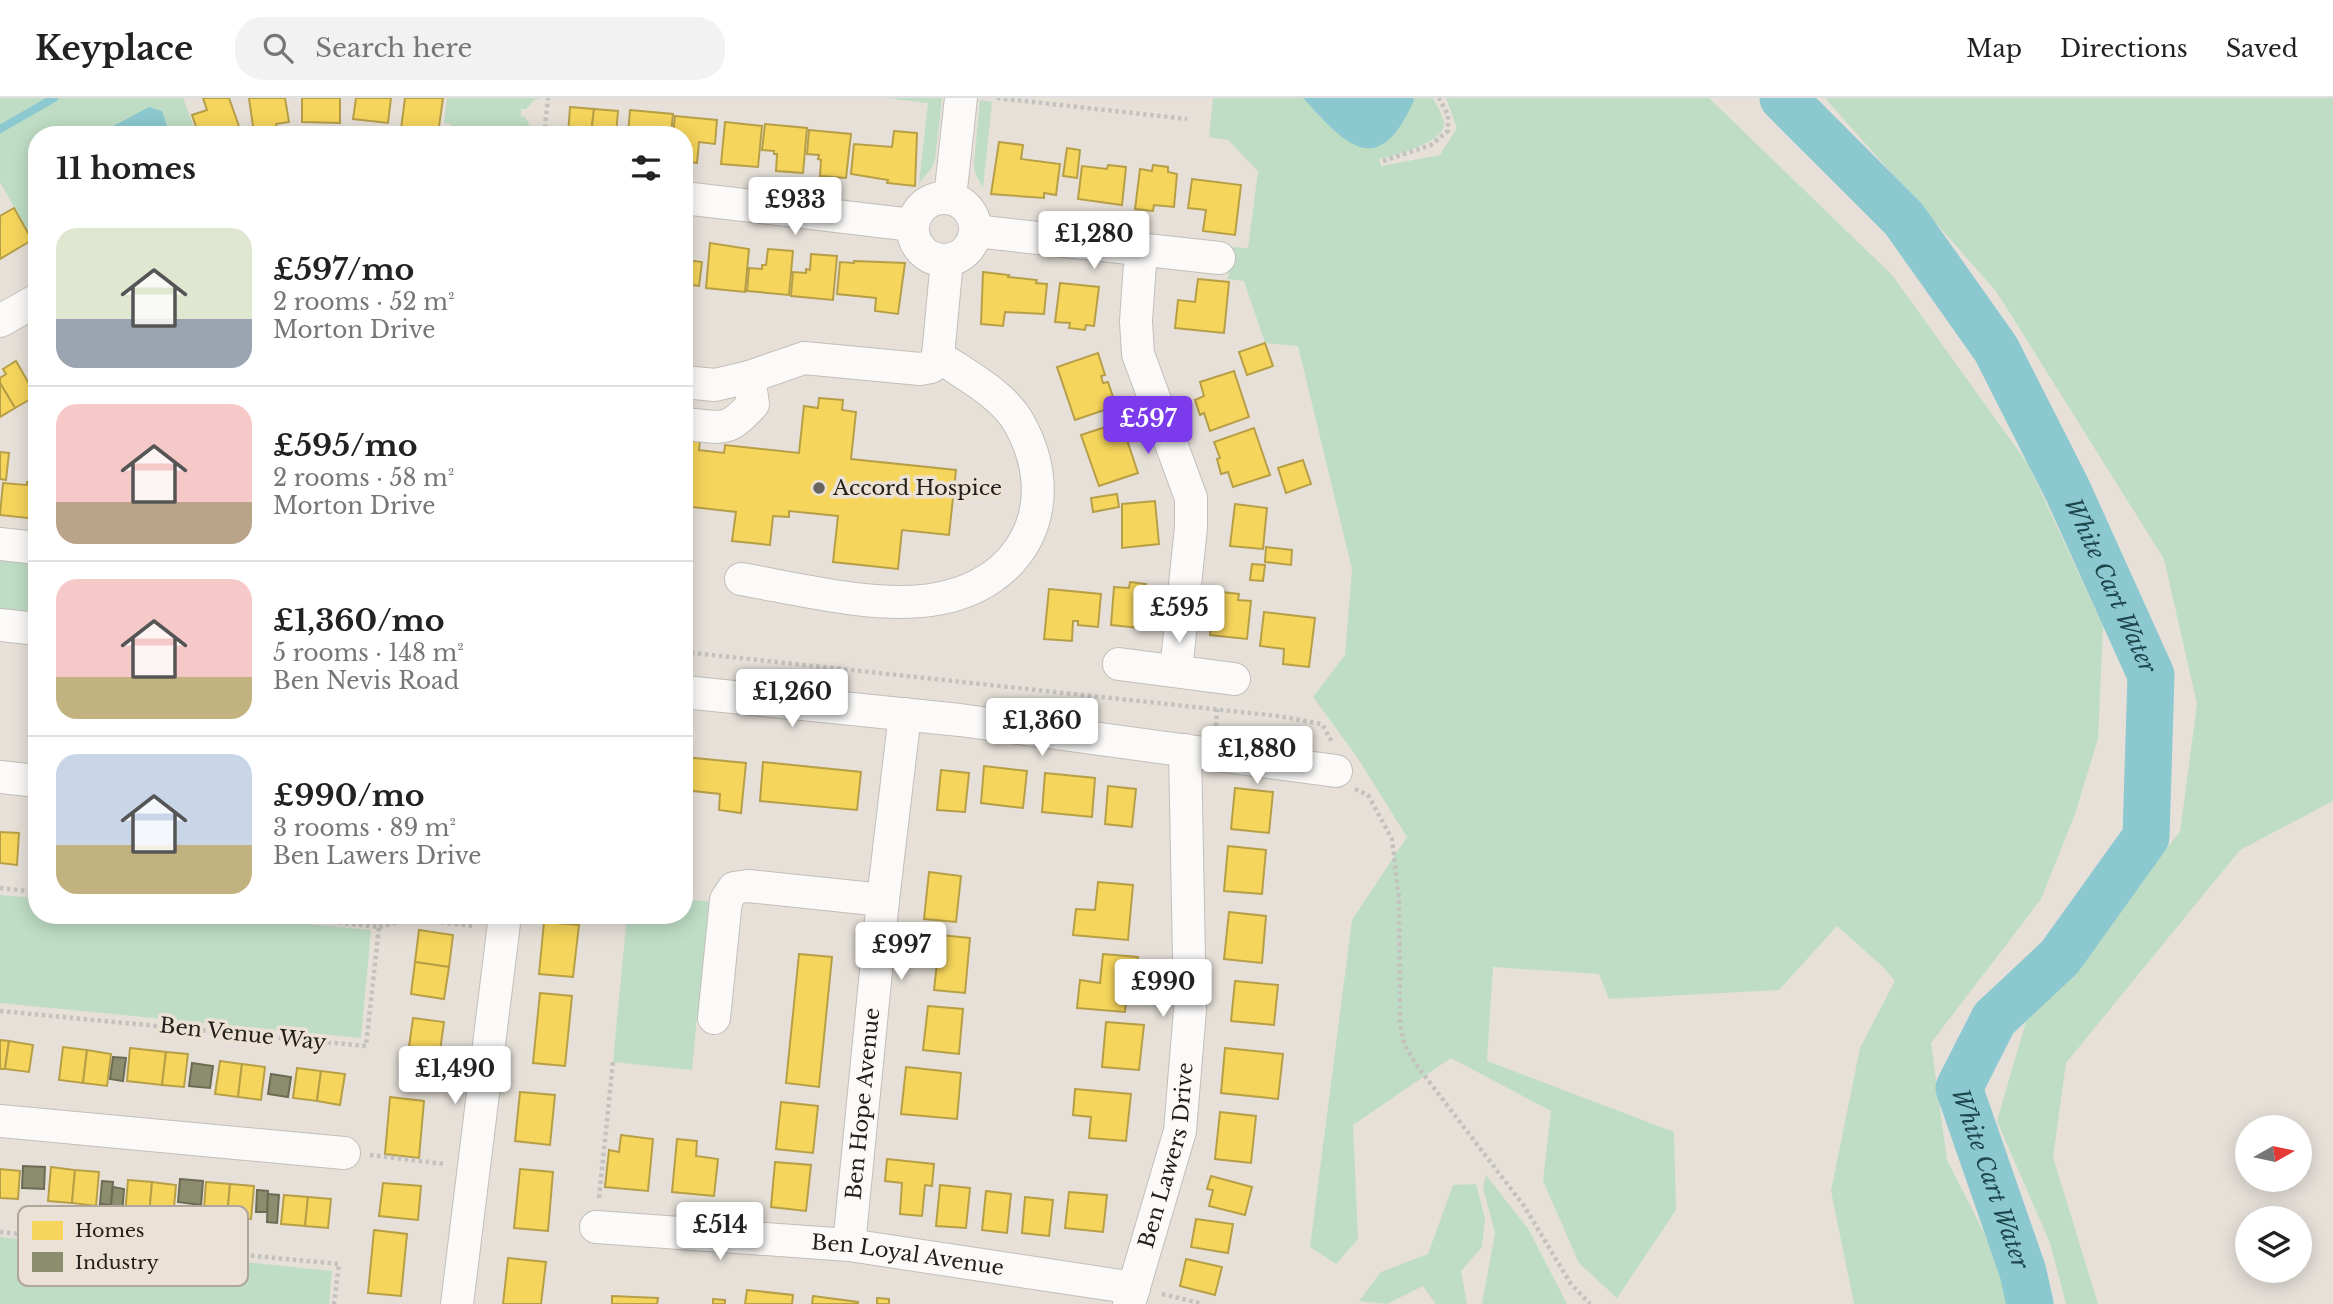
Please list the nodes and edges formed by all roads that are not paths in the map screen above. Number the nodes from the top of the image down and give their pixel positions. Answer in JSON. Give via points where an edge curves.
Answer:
{"nodes":[{"id":1,"x":961,"y":98,"type":"edge"},
{"id":2,"x":950,"y":198,"type":"junction"},
{"id":3,"x":693,"y":199,"type":"edge"},
{"id":4,"x":912,"y":225,"type":"junction"},
{"id":5,"x":975,"y":231,"type":"junction"},
{"id":6,"x":1142,"y":250,"type":"junction"},
{"id":7,"x":1219,"y":258,"type":"dead end"},
{"id":8,"x":947,"y":260,"type":"junction"},
{"id":9,"x":28,"y":305,"type":"edge"},
{"id":10,"x":0,"y":321,"type":"edge"},
{"id":11,"x":938,"y":356,"type":"junction"},
{"id":12,"x":749,"y":377,"type":"junction"},
{"id":13,"x":693,"y":383,"type":"edge"},
{"id":14,"x":693,"y":425,"type":"edge"},
{"id":15,"x":0,"y":544,"type":"edge"},
{"id":16,"x":28,"y":547,"type":"edge"},
{"id":17,"x":741,"y":579,"type":"dead end"},
{"id":18,"x":0,"y":625,"type":"edge"},
{"id":19,"x":28,"y":628,"type":"edge"},
{"id":20,"x":1119,"y":664,"type":"dead end"},
{"id":21,"x":1176,"y":671,"type":"junction"},
{"id":22,"x":1234,"y":678,"type":"dead end"},
{"id":23,"x":693,"y":693,"type":"edge"},
{"id":24,"x":905,"y":714,"type":"junction"},
{"id":25,"x":1185,"y":750,"type":"junction"},
{"id":26,"x":1336,"y":771,"type":"road end"},
{"id":27,"x":0,"y":777,"type":"edge"},
{"id":28,"x":28,"y":780,"type":"edge"},
{"id":29,"x":883,"y":900,"type":"junction"},
{"id":30,"x":504,"y":924,"type":"edge"},
{"id":31,"x":714,"y":1018,"type":"dead end"},
{"id":32,"x":0,"y":1121,"type":"edge"},
{"id":33,"x":344,"y":1153,"type":"road end"},
{"id":34,"x":596,"y":1227,"type":"road end"},
{"id":35,"x":849,"y":1245,"type":"junction"},
{"id":36,"x":1131,"y":1296,"type":"edge"},
{"id":37,"x":457,"y":1304,"type":"edge"}],
"edges":[{"from":1,"to":2,"type":"street"},
{"from":2,"to":4,"type":"street","via":[[929,200]]},
{"from":2,"to":5,"type":"street","via":[[971,213]]},
{"from":3,"to":4,"type":"street"},
{"from":4,"to":8,"type":"street","via":[[918,247],[926,255]]},
{"from":5,"to":6,"type":"street"},
{"from":5,"to":8,"type":"street","via":[[969,247]]},
{"from":6,"to":7,"type":"street"},
{"from":6,"to":21,"type":"street","via":[[1138,354],[1191,498]]},
{"from":8,"to":11,"type":"street"},
{"from":9,"to":10,"type":"street"},
{"from":11,"to":12,"type":"street","via":[[930,367],[920,369],[804,359]]},
{"from":11,"to":17,"type":"street","via":[[998,398],[1018,421],[1031,450],[1037,469],[1033,524],[1005,568],[983,585],[930,600],[884,601]]},
{"from":12,"to":13,"type":"street","via":[[715,385]]},
{"from":12,"to":14,"type":"street","via":[[753,404],[736,422],[724,427]]},
{"from":15,"to":16,"type":"street"},
{"from":18,"to":19,"type":"street"},
{"from":20,"to":21,"type":"street"},
{"from":21,"to":22,"type":"street"},
{"from":23,"to":24,"type":"street"},
{"from":24,"to":25,"type":"street"},
{"from":24,"to":29,"type":"street","name":"Ben Hope Avenue"},
{"from":25,"to":26,"type":"street"},
{"from":25,"to":36,"type":"street","name":"Ben Lawers Drive","via":[[1190,1010],[1180,1131]]},
{"from":27,"to":28,"type":"street"},
{"from":29,"to":31,"type":"street","via":[[734,888],[726,900]]},
{"from":29,"to":35,"type":"street","name":"Ben Hope Avenue"},
{"from":30,"to":37,"type":"street"},
{"from":32,"to":33,"type":"street"},
{"from":34,"to":35,"type":"street","name":"Ben Loyal Avenue"},
{"from":35,"to":36,"type":"street","name":"Ben Loyal Avenue"}]}
